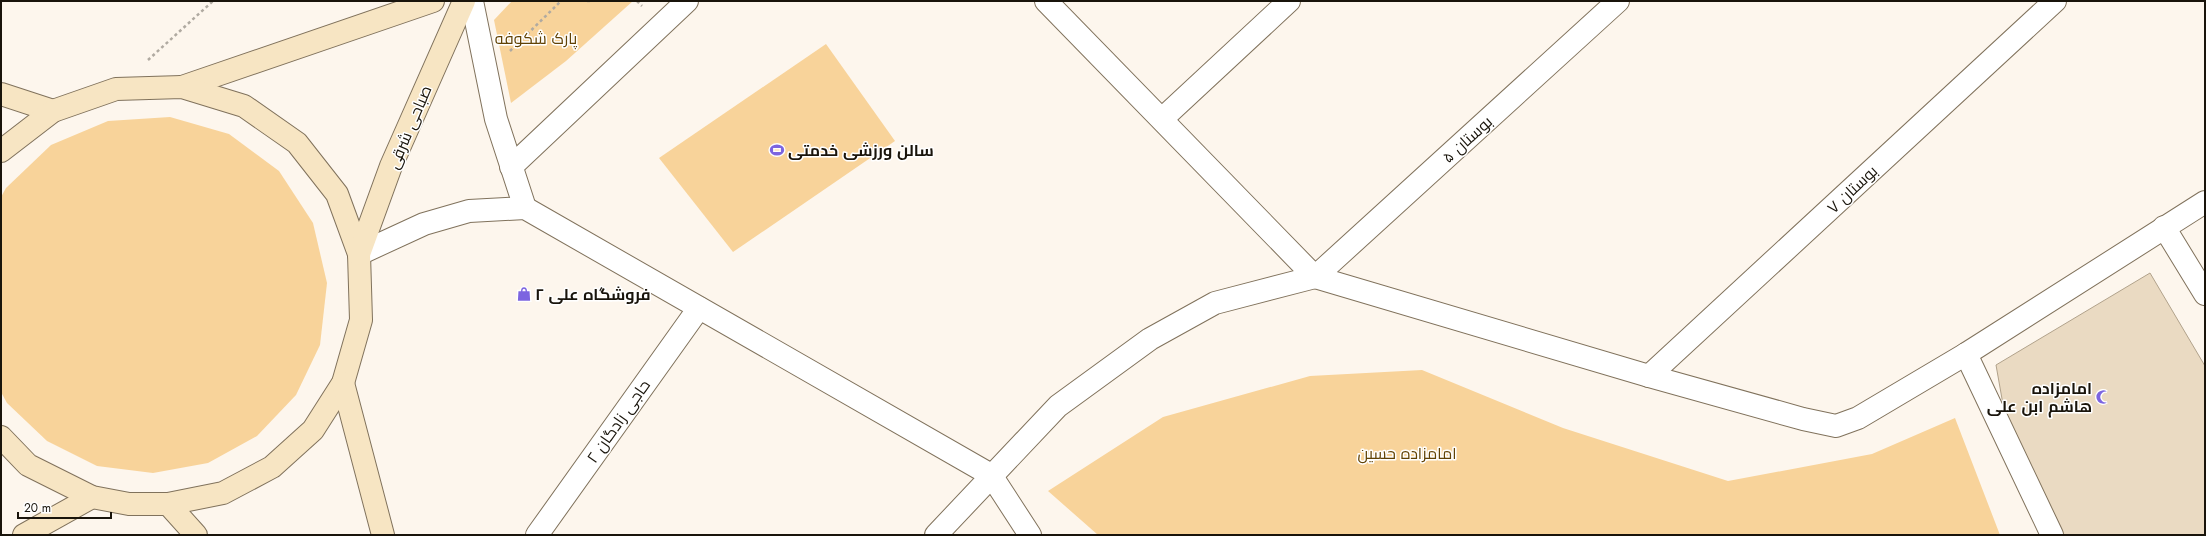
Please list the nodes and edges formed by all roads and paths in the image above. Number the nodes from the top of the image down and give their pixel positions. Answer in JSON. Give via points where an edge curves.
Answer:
{"nodes":[{"id":1,"x":213,"y":1,"type":"edge"},
{"id":2,"x":433,"y":1,"type":"edge"},
{"id":3,"x":464,"y":1,"type":"edge"},
{"id":4,"x":472,"y":1,"type":"edge"},
{"id":5,"x":561,"y":1,"type":"edge"},
{"id":6,"x":587,"y":1,"type":"edge"},
{"id":7,"x":590,"y":1,"type":"edge"},
{"id":8,"x":687,"y":1,"type":"edge"},
{"id":9,"x":1046,"y":1,"type":"edge"},
{"id":10,"x":1289,"y":1,"type":"edge"},
{"id":11,"x":1618,"y":1,"type":"edge"},
{"id":12,"x":2055,"y":1,"type":"edge"},
{"id":13,"x":487,"y":75,"type":"junction"},
{"id":14,"x":182,"y":87,"type":"junction"},
{"id":15,"x":116,"y":89,"type":"junction"},
{"id":16,"x":1,"y":94,"type":"edge"},
{"id":17,"x":53,"y":111,"type":"junction"},
{"id":18,"x":1162,"y":119,"type":"junction"},
{"id":19,"x":1,"y":151,"type":"edge"},
{"id":20,"x":511,"y":167,"type":"junction"},
{"id":21,"x":2205,"y":202,"type":"edge"},
{"id":22,"x":525,"y":208,"type":"junction"},
{"id":23,"x":2164,"y":227,"type":"junction"},
{"id":24,"x":359,"y":254,"type":"junction"},
{"id":25,"x":1315,"y":277,"type":"junction"},
{"id":26,"x":2205,"y":294,"type":"edge"},
{"id":27,"x":699,"y":308,"type":"junction"},
{"id":28,"x":1966,"y":354,"type":"junction"},
{"id":29,"x":1649,"y":376,"type":"junction"},
{"id":30,"x":343,"y":383,"type":"junction"},
{"id":31,"x":1,"y":437,"type":"edge"},
{"id":32,"x":991,"y":475,"type":"junction"},
{"id":33,"x":92,"y":497,"type":"junction"},
{"id":34,"x":168,"y":504,"type":"junction"},
{"id":35,"x":24,"y":535,"type":"edge"},
{"id":36,"x":196,"y":535,"type":"edge"},
{"id":37,"x":383,"y":535,"type":"edge"},
{"id":38,"x":537,"y":535,"type":"edge"},
{"id":39,"x":936,"y":535,"type":"edge"},
{"id":40,"x":1030,"y":535,"type":"edge"},
{"id":41,"x":2052,"y":535,"type":"edge"}],
"edges":[{"from":1,"to":15,"type":"path"},
{"from":2,"to":14,"type":"main road"},
{"from":3,"to":24,"type":"main road","name":"صباحی شرقی","via":[[392,166]]},
{"from":4,"to":13,"type":"street"},
{"from":5,"to":13,"type":"path"},
{"from":6,"to":7,"type":"path"},
{"from":8,"to":20,"type":"street"},
{"from":9,"to":18,"type":"street"},
{"from":10,"to":18,"type":"street"},
{"from":11,"to":25,"type":"street","name":"بوستان ۵"},
{"from":12,"to":29,"type":"street","name":"بوستان ۷"},
{"from":13,"to":20,"type":"street","via":[[496,119]]},
{"from":14,"to":15,"type":"main road"},
{"from":14,"to":24,"type":"main road","via":[[244,106],[297,142],[336,194]]},
{"from":15,"to":17,"type":"main road"},
{"from":16,"to":17,"type":"main road"},
{"from":17,"to":19,"type":"main road"},
{"from":18,"to":25,"type":"street"},
{"from":20,"to":22,"type":"street"},
{"from":21,"to":23,"type":"street"},
{"from":22,"to":24,"type":"street","via":[[469,211],[424,224]]},
{"from":22,"to":27,"type":"street"},
{"from":23,"to":26,"type":"street"},
{"from":23,"to":28,"type":"street"},
{"from":24,"to":30,"type":"main road","via":[[361,320]]},
{"from":25,"to":29,"type":"street"},
{"from":25,"to":32,"type":"street","via":[[1215,303],[1150,339],[1058,406]]},
{"from":27,"to":32,"type":"street"},
{"from":27,"to":38,"type":"street","name":"حاجی زادگان ۲"},
{"from":28,"to":29,"type":"street","via":[[1858,418],[1836,426]]},
{"from":28,"to":41,"type":"street"},
{"from":30,"to":34,"type":"main road","via":[[313,430],[272,467],[223,493]]},
{"from":30,"to":37,"type":"main road"},
{"from":31,"to":33,"type":"main road","via":[[28,465]]},
{"from":32,"to":39,"type":"street"},
{"from":32,"to":40,"type":"street"},
{"from":33,"to":34,"type":"main road","via":[[130,504]]},
{"from":33,"to":35,"type":"main road"},
{"from":34,"to":36,"type":"main road"}]}
